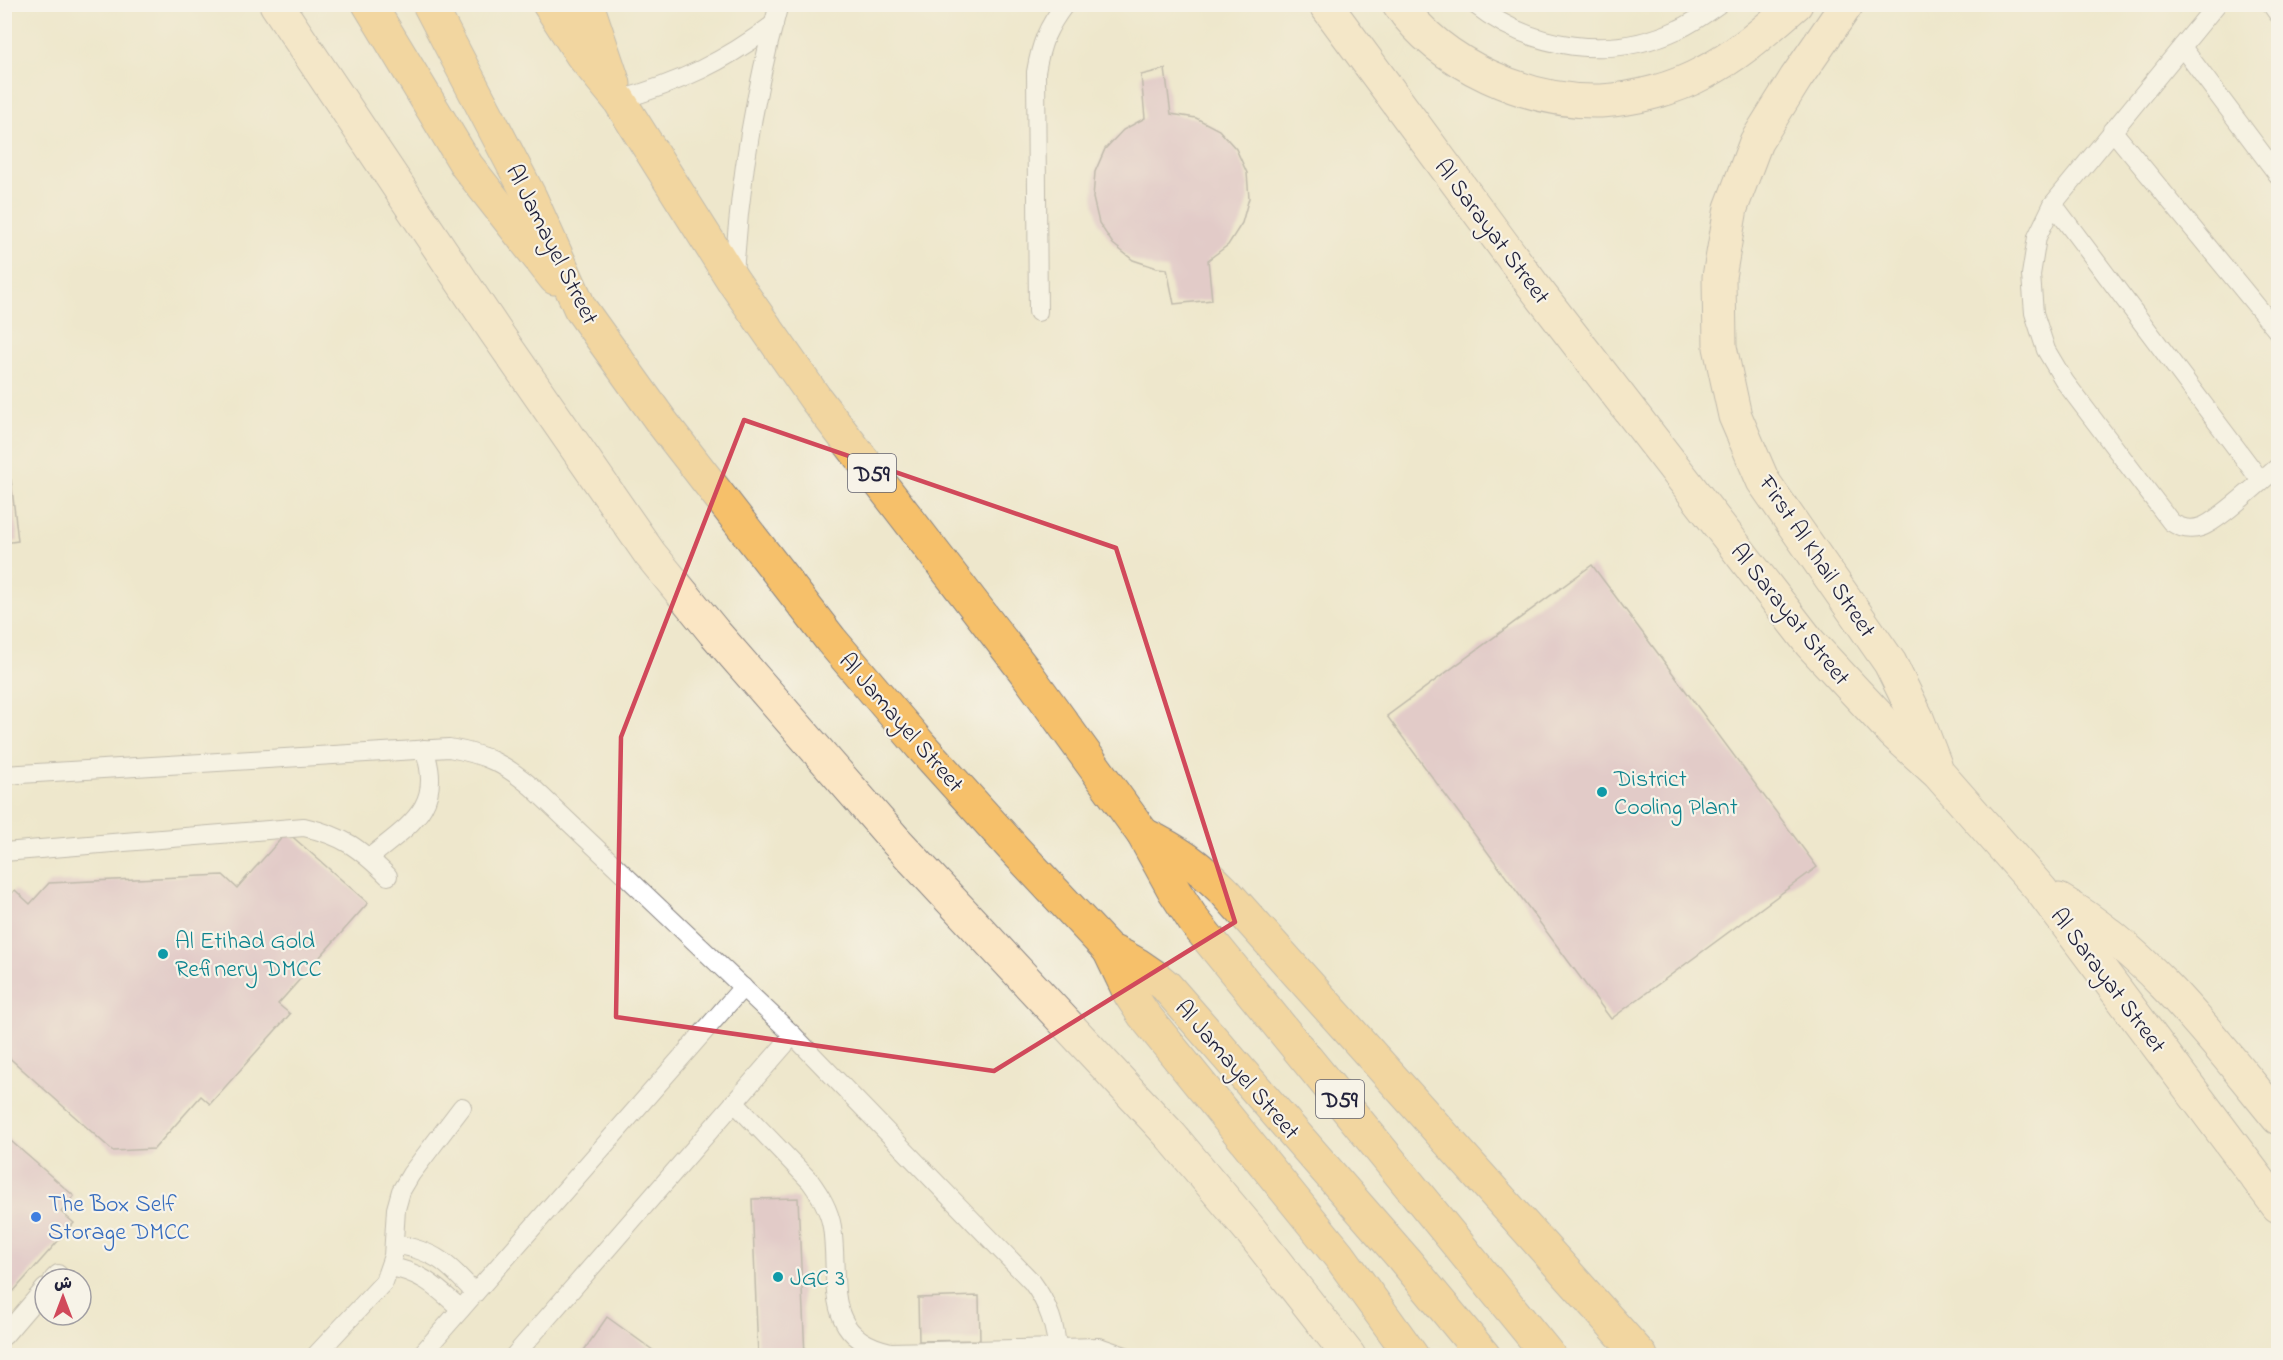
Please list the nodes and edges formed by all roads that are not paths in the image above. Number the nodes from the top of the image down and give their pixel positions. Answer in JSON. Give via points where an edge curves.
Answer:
{"nodes":[{"id":1,"x":276,"y":4,"type":"edge"},
{"id":2,"x":369,"y":4,"type":"edge"},
{"id":3,"x":429,"y":4,"type":"edge"},
{"id":4,"x":549,"y":4,"type":"edge"},
{"id":5,"x":587,"y":4,"type":"edge"},
{"id":6,"x":779,"y":4,"type":"edge"},
{"id":7,"x":1065,"y":4,"type":"edge"},
{"id":8,"x":1325,"y":4,"type":"edge"},
{"id":9,"x":1399,"y":4,"type":"edge"},
{"id":10,"x":1474,"y":4,"type":"edge"},
{"id":11,"x":1719,"y":4,"type":"edge"},
{"id":12,"x":1796,"y":4,"type":"edge"},
{"id":13,"x":1847,"y":4,"type":"edge"},
{"id":14,"x":2217,"y":4,"type":"edge"},
{"id":15,"x":2271,"y":4,"type":"edge"},
{"id":16,"x":2278,"y":14,"type":"edge"},
{"id":17,"x":774,"y":24,"type":"junction"},
{"id":18,"x":2182,"y":46,"type":"junction"},
{"id":19,"x":619,"y":100,"type":"junction"},
{"id":20,"x":2112,"y":130,"type":"junction"},
{"id":21,"x":2278,"y":175,"type":"edge"},
{"id":22,"x":2053,"y":204,"type":"junction"},
{"id":23,"x":734,"y":282,"type":"junction"},
{"id":24,"x":580,"y":308,"type":"junction"},
{"id":25,"x":1038,"y":312,"type":"dead end"},
{"id":26,"x":2278,"y":332,"type":"edge"},
{"id":27,"x":2278,"y":467,"type":"edge"},
{"id":28,"x":2261,"y":481,"type":"junction"},
{"id":29,"x":424,"y":749,"type":"junction"},
{"id":30,"x":1938,"y":773,"type":"junction"},
{"id":31,"x":4,"y":775,"type":"edge"},
{"id":32,"x":1143,"y":834,"type":"junction"},
{"id":33,"x":4,"y":852,"type":"edge"},
{"id":34,"x":369,"y":858,"type":"junction"},
{"id":35,"x":387,"y":876,"type":"dead end"},
{"id":36,"x":2042,"y":890,"type":"junction"},
{"id":37,"x":1109,"y":950,"type":"junction"},
{"id":38,"x":742,"y":987,"type":"junction"},
{"id":39,"x":793,"y":1035,"type":"junction"},
{"id":40,"x":734,"y":1102,"type":"junction"},
{"id":41,"x":462,"y":1107,"type":"dead end"},
{"id":42,"x":2278,"y":1118,"type":"edge"},
{"id":43,"x":2278,"y":1206,"type":"edge"},
{"id":44,"x":394,"y":1244,"type":"junction"},
{"id":45,"x":390,"y":1268,"type":"junction"},
{"id":46,"x":475,"y":1293,"type":"junction"},
{"id":47,"x":33,"y":1302,"type":"edge"},
{"id":48,"x":461,"y":1309,"type":"junction"},
{"id":49,"x":4,"y":1336,"type":"edge"},
{"id":50,"x":1058,"y":1352,"type":"edge"},
{"id":51,"x":315,"y":1356,"type":"edge"},
{"id":52,"x":420,"y":1356,"type":"edge"},
{"id":53,"x":514,"y":1356,"type":"edge"},
{"id":54,"x":1125,"y":1356,"type":"edge"},
{"id":55,"x":1349,"y":1356,"type":"edge"},
{"id":56,"x":1412,"y":1356,"type":"edge"},
{"id":57,"x":1484,"y":1356,"type":"edge"},
{"id":58,"x":1549,"y":1356,"type":"edge"},
{"id":59,"x":1641,"y":1356,"type":"edge"}],
"edges":[{"from":1,"to":55,"type":"main road","via":[[650,554],[881,824],[1171,1136]]},
{"from":2,"to":24,"type":"main road","via":[[467,166]]},
{"from":3,"to":24,"type":"main road","name":"Al Jamayel Street","via":[[530,197]]},
{"from":4,"to":19,"type":"main road","via":[[582,55]]},
{"from":5,"to":19,"type":"main road"},
{"from":6,"to":17,"type":"lane"},
{"from":7,"to":25,"type":"lane","via":[[1043,39],[1036,72]]},
{"from":8,"to":30,"type":"main road","name":"Al Sarayat Street","via":[[1532,284],[1810,643]]},
{"from":9,"to":12,"type":"main road","via":[[1446,53],[1494,80],[1545,96],[1600,100],[1654,93],[1705,72],[1751,42]]},
{"from":10,"to":11,"type":"lane","via":[[1494,20],[1538,40],[1586,48],[1634,44],[1680,29]]},
{"from":13,"to":30,"type":"main road","name":"First Al Khail Street","via":[[1756,142],[1731,208],[1719,277],[1720,347],[1735,416],[1763,481],[1890,663]]},
{"from":14,"to":18,"type":"lane"},
{"from":15,"to":16,"type":"lane"},
{"from":17,"to":19,"type":"lane","via":[[717,63],[664,87]]},
{"from":17,"to":23,"type":"lane","via":[[742,178]]},
{"from":18,"to":20,"type":"lane"},
{"from":18,"to":21,"type":"lane"},
{"from":19,"to":23,"type":"main road","number":"D59"},
{"from":20,"to":22,"type":"lane"},
{"from":20,"to":26,"type":"lane"},
{"from":22,"to":28,"type":"lane"},
{"from":22,"to":28,"type":"lane","via":[[2037,237],[2031,275],[2034,313],[2046,350],[2163,515],[2180,528],[2201,528]]},
{"from":23,"to":32,"type":"main road","number":"D59","via":[[815,398],[1027,674]]},
{"from":24,"to":37,"type":"main road","name":"Al Jamayel Street","number":"D59","via":[[661,421],[831,640],[929,755]]},
{"from":27,"to":28,"type":"lane"},
{"from":29,"to":31,"type":"lane"},
{"from":29,"to":34,"type":"lane","via":[[431,786],[426,804],[414,820]]},
{"from":29,"to":38,"type":"lane","via":[[472,752],[515,772]]},
{"from":30,"to":36,"type":"main road","name":"Al Sarayat Street"},
{"from":32,"to":58,"type":"main road","number":"D59","via":[[1194,921]]},
{"from":32,"to":59,"type":"main road","via":[[1176,849],[1226,893]]},
{"from":33,"to":34,"type":"lane","via":[[304,827],[328,832]]},
{"from":34,"to":35,"type":"lane"},
{"from":36,"to":42,"type":"main road","via":[[2122,944],[2157,976]]},
{"from":36,"to":43,"type":"main road","name":"Al Sarayat Street"},
{"from":37,"to":56,"type":"main road","via":[[1144,1015],[1313,1222]]},
{"from":37,"to":57,"type":"main road","name":"Al Jamayel Street","number":"D59","via":[[1140,965],[1166,986]]},
{"from":38,"to":39,"type":"lane"},
{"from":38,"to":46,"type":"lane"},
{"from":39,"to":40,"type":"lane"},
{"from":39,"to":50,"type":"lane","via":[[1032,1282],[1051,1314]]},
{"from":40,"to":50,"type":"lane","via":[[820,1194],[832,1226],[837,1303],[850,1331],[862,1342],[876,1349],[908,1353]]},
{"from":40,"to":53,"type":"lane"},
{"from":41,"to":44,"type":"lane","via":[[402,1191],[396,1209]]},
{"from":44,"to":45,"type":"lane"},
{"from":44,"to":46,"type":"lane","via":[[437,1256]]},
{"from":45,"to":48,"type":"lane","via":[[423,1277]]},
{"from":45,"to":51,"type":"lane","via":[[384,1282]]},
{"from":46,"to":48,"type":"lane"},
{"from":47,"to":49,"type":"lane"},
{"from":48,"to":52,"type":"lane"},
{"from":50,"to":54,"type":"lane","via":[[1099,1347]]}]}
